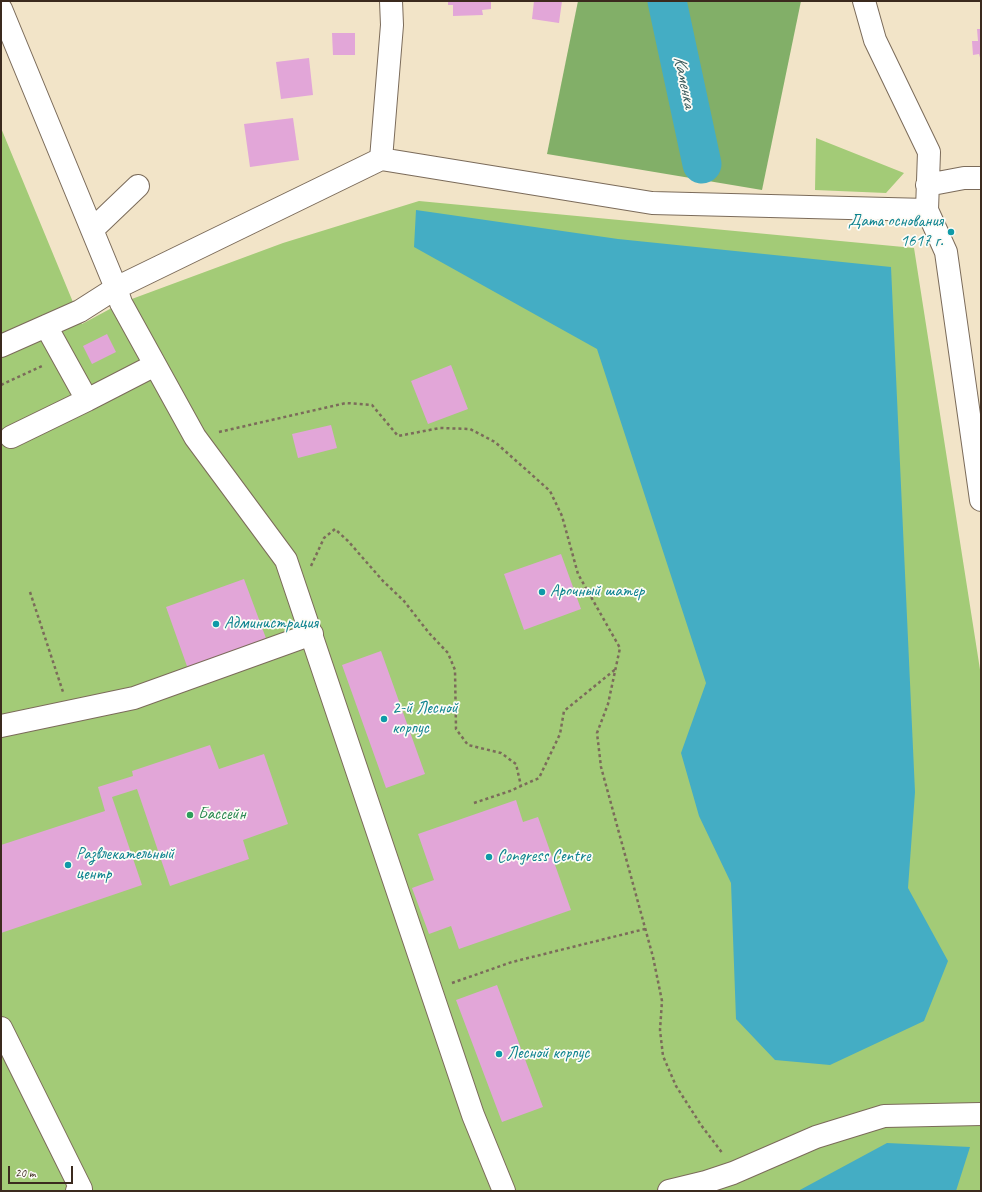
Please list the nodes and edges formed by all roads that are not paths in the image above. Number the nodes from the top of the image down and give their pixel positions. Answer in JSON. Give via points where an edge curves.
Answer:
{"nodes":[{"id":1,"x":391,"y":1,"type":"edge"},
{"id":2,"x":864,"y":1,"type":"edge"},
{"id":3,"x":1,"y":9,"type":"edge"},
{"id":4,"x":381,"y":159,"type":"junction"},
{"id":5,"x":981,"y":178,"type":"edge"},
{"id":6,"x":927,"y":185,"type":"junction"},
{"id":7,"x":138,"y":186,"type":"dead end"},
{"id":8,"x":926,"y":210,"type":"junction"},
{"id":9,"x":92,"y":230,"type":"junction"},
{"id":10,"x":116,"y":288,"type":"junction"},
{"id":11,"x":46,"y":326,"type":"junction"},
{"id":12,"x":1,"y":346,"type":"edge"},
{"id":13,"x":155,"y":365,"type":"junction"},
{"id":14,"x":87,"y":400,"type":"junction"},
{"id":15,"x":11,"y":437,"type":"dead end"},
{"id":16,"x":981,"y":500,"type":"edge"},
{"id":17,"x":312,"y":634,"type":"junction"},
{"id":18,"x":1,"y":726,"type":"edge"},
{"id":19,"x":1,"y":1028,"type":"edge"},
{"id":20,"x":981,"y":1114,"type":"edge"},
{"id":21,"x":77,"y":1191,"type":"edge"},
{"id":22,"x":504,"y":1191,"type":"edge"},
{"id":23,"x":669,"y":1191,"type":"edge"}],
"edges":[{"from":1,"to":4,"type":"street","via":[[392,25]]},
{"from":2,"to":6,"type":"street","via":[[875,40],[929,152]]},
{"from":3,"to":9,"type":"street"},
{"from":4,"to":8,"type":"street","via":[[652,203]]},
{"from":4,"to":10,"type":"street"},
{"from":5,"to":6,"type":"street","via":[[964,178]]},
{"from":6,"to":8,"type":"street"},
{"from":7,"to":9,"type":"street"},
{"from":8,"to":16,"type":"street","via":[[946,252]]},
{"from":9,"to":10,"type":"street"},
{"from":10,"to":11,"type":"street","via":[[80,311]]},
{"from":10,"to":13,"type":"street","via":[[121,303]]},
{"from":11,"to":12,"type":"street"},
{"from":11,"to":14,"type":"street"},
{"from":13,"to":14,"type":"street"},
{"from":13,"to":17,"type":"street","via":[[195,437],[286,560]]},
{"from":14,"to":15,"type":"street"},
{"from":17,"to":18,"type":"street","via":[[134,698]]},
{"from":17,"to":22,"type":"street","via":[[473,1115]]},
{"from":19,"to":21,"type":"street","via":[[81,1189]]},
{"from":20,"to":23,"type":"street","via":[[884,1116],[816,1137],[733,1173]]}]}
